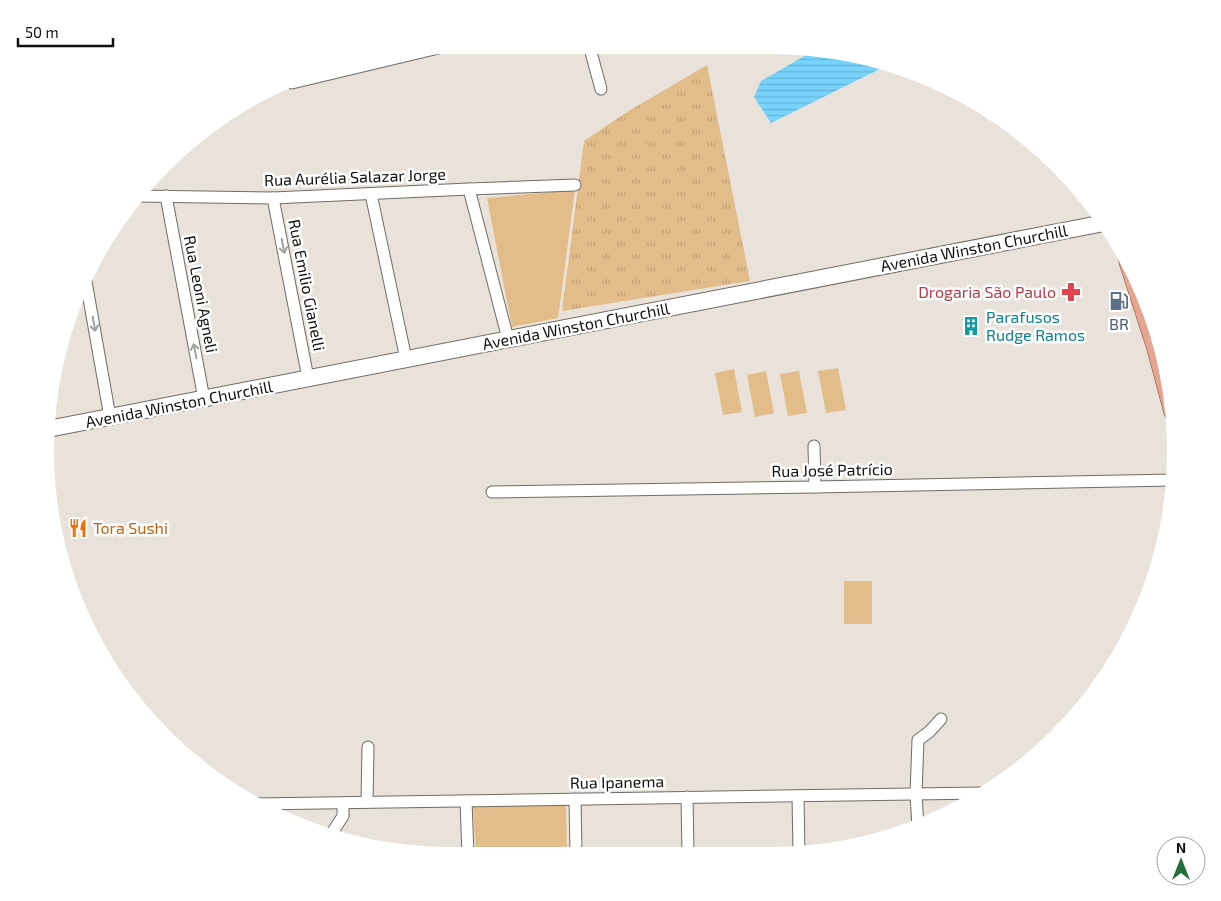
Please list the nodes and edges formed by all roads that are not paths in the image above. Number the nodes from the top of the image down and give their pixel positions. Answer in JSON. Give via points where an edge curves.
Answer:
{"nodes":[{"id":1,"x":591,"y":54,"type":"edge"},
{"id":2,"x":402,"y":57,"type":"edge"},
{"id":3,"x":319,"y":77,"type":"edge"},
{"id":4,"x":601,"y":89,"type":"dead end"},
{"id":5,"x":575,"y":185,"type":"dead end"},
{"id":6,"x":469,"y":189,"type":"junction"},
{"id":7,"x":371,"y":194,"type":"junction"},
{"id":8,"x":146,"y":196,"type":"edge"},
{"id":9,"x":166,"y":196,"type":"junction"},
{"id":10,"x":273,"y":198,"type":"junction"},
{"id":11,"x":1096,"y":225,"type":"edge"},
{"id":12,"x":88,"y":291,"type":"edge"},
{"id":13,"x":508,"y":339,"type":"junction"},
{"id":14,"x":406,"y":359,"type":"junction"},
{"id":15,"x":308,"y":378,"type":"junction"},
{"id":16,"x":204,"y":399,"type":"junction"},
{"id":17,"x":110,"y":417,"type":"junction"},
{"id":18,"x":55,"y":428,"type":"edge"},
{"id":19,"x":814,"y":446,"type":"dead end"},
{"id":20,"x":1166,"y":480,"type":"edge"},
{"id":21,"x":815,"y":487,"type":"junction"},
{"id":22,"x":492,"y":492,"type":"dead end"},
{"id":23,"x":941,"y":719,"type":"dead end"},
{"id":24,"x":368,"y":747,"type":"dead end"},
{"id":25,"x":970,"y":793,"type":"edge"},
{"id":26,"x":916,"y":794,"type":"junction"},
{"id":27,"x":798,"y":796,"type":"junction"},
{"id":28,"x":687,"y":797,"type":"junction"},
{"id":29,"x":575,"y":799,"type":"junction"},
{"id":30,"x":466,"y":801,"type":"junction"},
{"id":31,"x":367,"y":802,"type":"junction"},
{"id":32,"x":343,"y":803,"type":"junction"},
{"id":33,"x":271,"y":804,"type":"edge"},
{"id":34,"x":917,"y":819,"type":"edge"},
{"id":35,"x":334,"y":830,"type":"edge"},
{"id":36,"x":799,"y":846,"type":"edge"},
{"id":37,"x":468,"y":847,"type":"edge"},
{"id":38,"x":576,"y":847,"type":"edge"},
{"id":39,"x":688,"y":847,"type":"edge"}],
"edges":[{"from":1,"to":4,"type":"street"},
{"from":2,"to":3,"type":"street"},
{"from":5,"to":6,"type":"street","name":"Rua Aurélia Salazar Jorge"},
{"from":6,"to":7,"type":"street","name":"Rua Aurélia Salazar Jorge"},
{"from":6,"to":13,"type":"street"},
{"from":7,"to":10,"type":"street","name":"Rua Aurélia Salazar Jorge"},
{"from":7,"to":14,"type":"street"},
{"from":8,"to":9,"type":"street","name":"Rua Aurélia Salazar Jorge"},
{"from":9,"to":10,"type":"street","name":"Rua Aurélia Salazar Jorge"},
{"from":16,"to":9,"type":"street","name":"Rua Leoni Agneli","one_way":true},
{"from":10,"to":15,"type":"street","name":"Rua Emilio Gianelli","one_way":true},
{"from":11,"to":13,"type":"main road","name":"Avenida Winston Churchill"},
{"from":12,"to":17,"type":"street","one_way":true},
{"from":13,"to":14,"type":"main road","name":"Avenida Winston Churchill"},
{"from":14,"to":15,"type":"main road","name":"Avenida Winston Churchill"},
{"from":15,"to":16,"type":"main road","name":"Avenida Winston Churchill"},
{"from":16,"to":17,"type":"main road","name":"Avenida Winston Churchill"},
{"from":17,"to":18,"type":"main road","name":"Avenida Winston Churchill"},
{"from":19,"to":21,"type":"street"},
{"from":20,"to":21,"type":"street","name":"Rua José Patrício"},
{"from":21,"to":22,"type":"street","name":"Rua José Patrício"},
{"from":23,"to":26,"type":"street","via":[[918,740]]},
{"from":24,"to":31,"type":"street"},
{"from":25,"to":26,"type":"street","name":"Rua Ipanema"},
{"from":26,"to":27,"type":"street","name":"Rua Ipanema"},
{"from":26,"to":34,"type":"street"},
{"from":27,"to":28,"type":"street","name":"Rua Ipanema"},
{"from":27,"to":36,"type":"street"},
{"from":28,"to":29,"type":"street","name":"Rua Ipanema"},
{"from":28,"to":39,"type":"street"},
{"from":29,"to":30,"type":"street","name":"Rua Ipanema"},
{"from":29,"to":38,"type":"street"},
{"from":30,"to":31,"type":"street","name":"Rua Ipanema"},
{"from":30,"to":37,"type":"street"},
{"from":31,"to":32,"type":"street","name":"Rua Ipanema"},
{"from":32,"to":33,"type":"street","name":"Rua Ipanema"},
{"from":32,"to":35,"type":"street","via":[[343,816]]}]}
